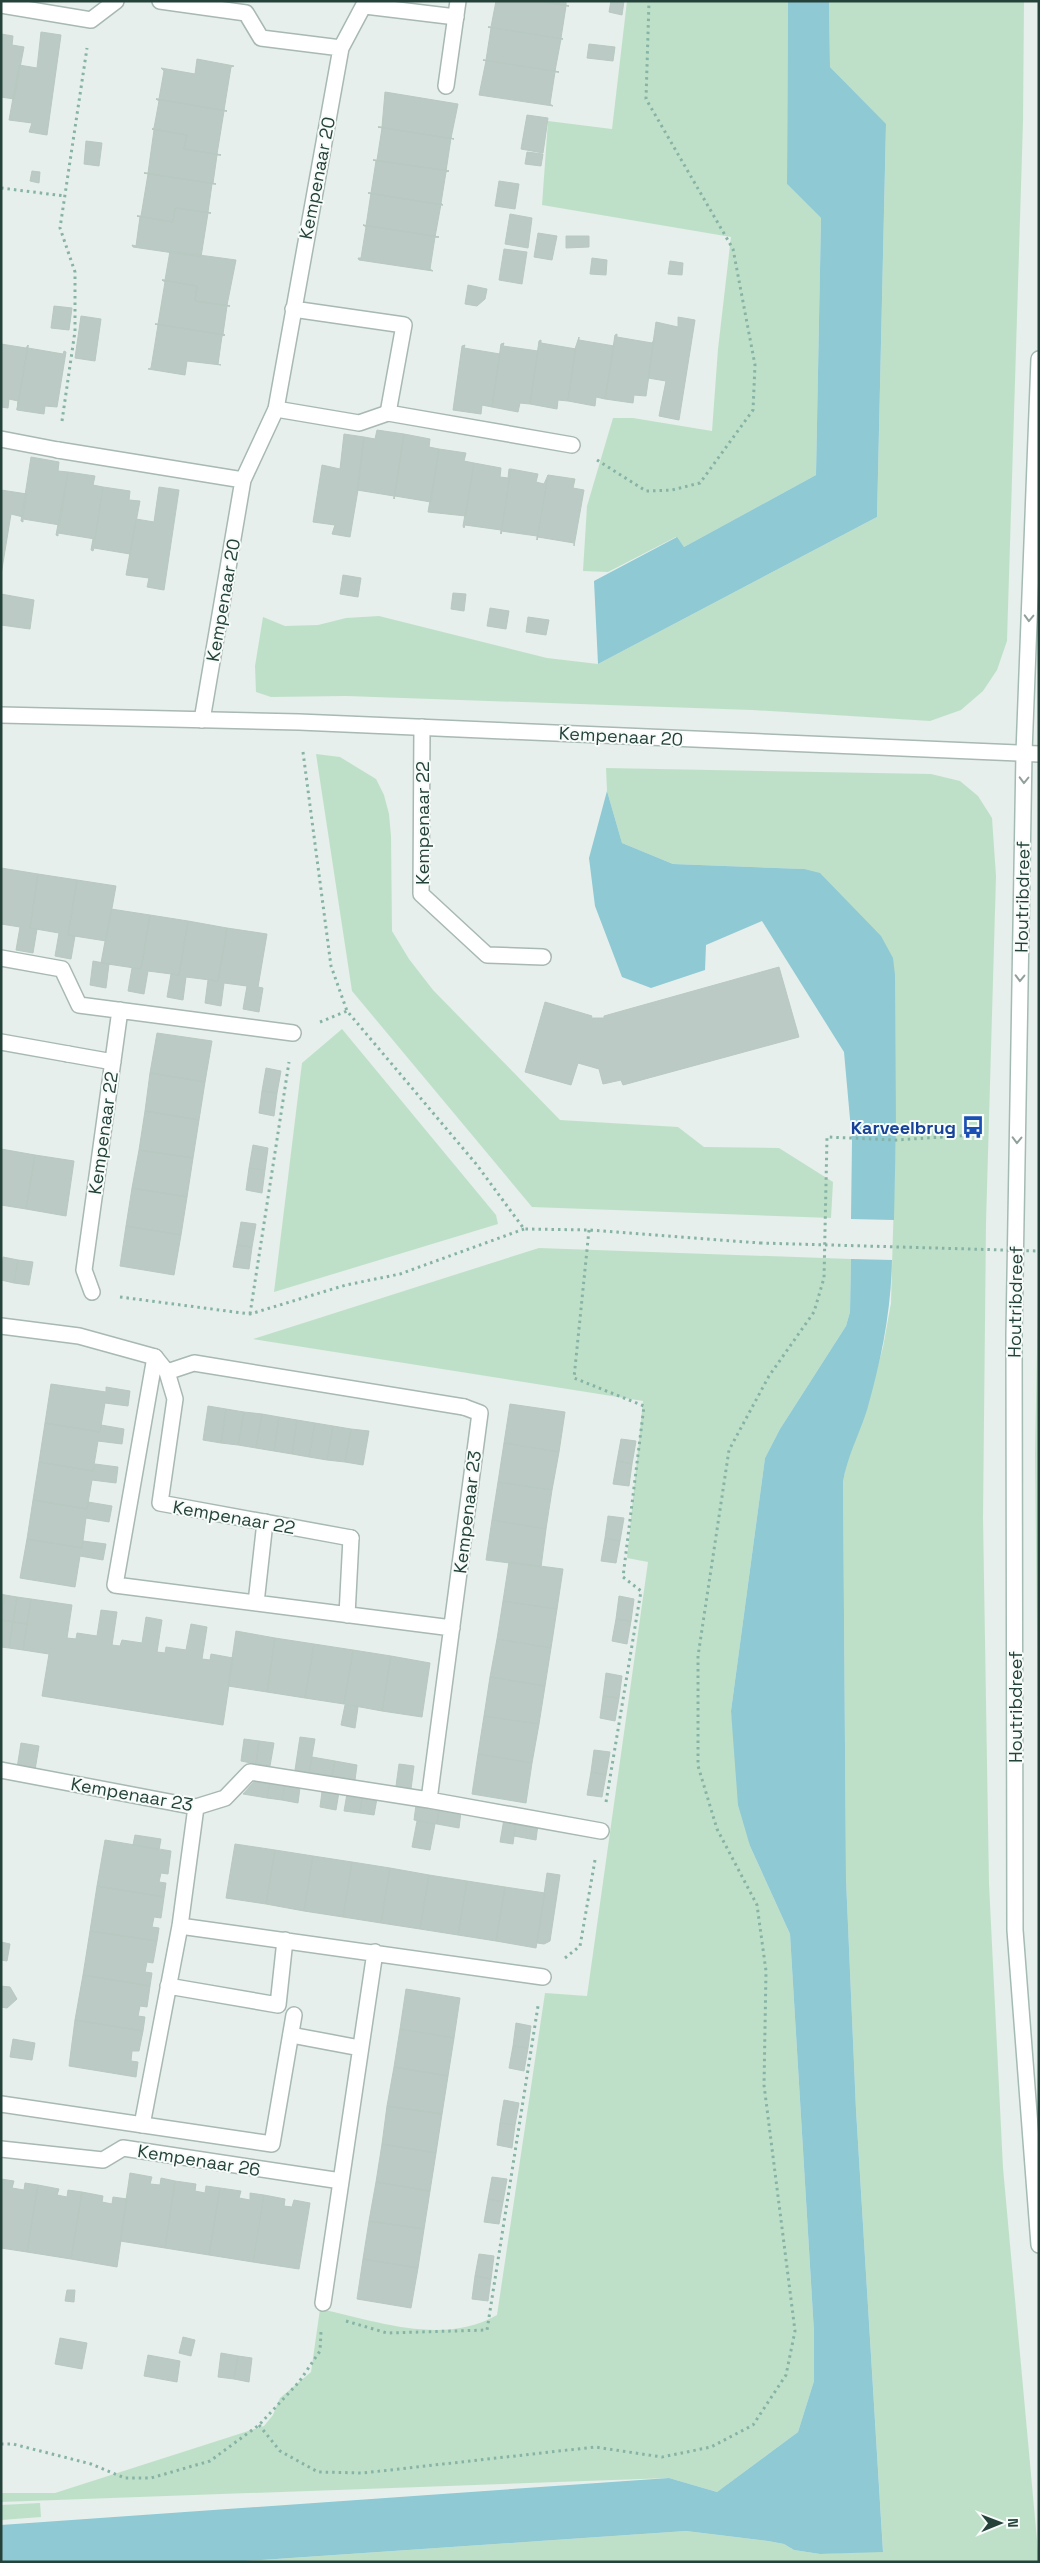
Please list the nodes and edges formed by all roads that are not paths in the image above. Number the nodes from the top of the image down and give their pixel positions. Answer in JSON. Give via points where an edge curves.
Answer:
{"nodes":[{"id":1,"x":116,"y":1,"type":"edge"},
{"id":2,"x":160,"y":1,"type":"edge"},
{"id":3,"x":458,"y":1,"type":"edge"},
{"id":4,"x":366,"y":4,"type":"edge"},
{"id":5,"x":1,"y":6,"type":"edge"},
{"id":6,"x":456,"y":17,"type":"junction"},
{"id":7,"x":341,"y":48,"type":"junction"},
{"id":8,"x":446,"y":86,"type":"dead end"},
{"id":9,"x":293,"y":309,"type":"junction"},
{"id":10,"x":1039,"y":359,"type":"edge"},
{"id":11,"x":276,"y":410,"type":"junction"},
{"id":12,"x":388,"y":413,"type":"junction"},
{"id":13,"x":1038,"y":429,"type":"edge"},
{"id":14,"x":1,"y":439,"type":"edge"},
{"id":15,"x":572,"y":444,"type":"road end"},
{"id":16,"x":243,"y":480,"type":"junction"},
{"id":17,"x":1,"y":715,"type":"edge"},
{"id":18,"x":202,"y":720,"type":"junction"},
{"id":19,"x":422,"y":727,"type":"junction"},
{"id":20,"x":1032,"y":754,"type":"edge"},
{"id":21,"x":543,"y":957,"type":"dead end"},
{"id":22,"x":1,"y":958,"type":"edge"},
{"id":23,"x":120,"y":1010,"type":"junction"},
{"id":24,"x":293,"y":1033,"type":"road end"},
{"id":25,"x":1,"y":1042,"type":"edge"},
{"id":26,"x":113,"y":1062,"type":"junction"},
{"id":27,"x":92,"y":1292,"type":"road end"},
{"id":28,"x":1,"y":1326,"type":"edge"},
{"id":29,"x":154,"y":1357,"type":"junction"},
{"id":30,"x":167,"y":1372,"type":"junction"},
{"id":31,"x":264,"y":1522,"type":"junction"},
{"id":32,"x":256,"y":1603,"type":"junction"},
{"id":33,"x":346,"y":1615,"type":"junction"},
{"id":34,"x":452,"y":1628,"type":"junction"},
{"id":35,"x":1,"y":1770,"type":"edge"},
{"id":36,"x":429,"y":1800,"type":"junction"},
{"id":37,"x":196,"y":1807,"type":"junction"},
{"id":38,"x":601,"y":1831,"type":"dead end"},
{"id":39,"x":180,"y":1926,"type":"junction"},
{"id":40,"x":285,"y":1940,"type":"junction"},
{"id":41,"x":375,"y":1952,"type":"junction"},
{"id":42,"x":543,"y":1977,"type":"dead end"},
{"id":43,"x":168,"y":1986,"type":"junction"},
{"id":44,"x":278,"y":2005,"type":"junction"},
{"id":45,"x":291,"y":2035,"type":"junction"},
{"id":46,"x":360,"y":2048,"type":"junction"},
{"id":47,"x":1,"y":2104,"type":"edge"},
{"id":48,"x":142,"y":2125,"type":"junction"},
{"id":49,"x":1,"y":2149,"type":"edge"},
{"id":50,"x":341,"y":2181,"type":"junction"},
{"id":51,"x":1039,"y":2245,"type":"edge"},
{"id":52,"x":323,"y":2303,"type":"dead end"}],
"edges":[{"from":1,"to":5,"type":"street","via":[[91,20]]},
{"from":2,"to":7,"type":"street","via":[[246,13],[261,38]]},
{"from":3,"to":6,"type":"street"},
{"from":4,"to":6,"type":"street","name":"Kempenaar 20"},
{"from":4,"to":7,"type":"street","name":"Kempenaar 20"},
{"from":6,"to":8,"type":"street"},
{"from":7,"to":9,"type":"street","name":"Kempenaar 20"},
{"from":9,"to":11,"type":"street","name":"Kempenaar 20"},
{"from":9,"to":12,"type":"street","via":[[404,325]]},
{"from":10,"to":13,"type":"street","name":"Houtribdreef"},
{"from":11,"to":12,"type":"street","via":[[359,423]]},
{"from":11,"to":16,"type":"street","name":"Kempenaar 20"},
{"from":12,"to":15,"type":"street"},
{"from":13,"to":20,"type":"street","name":"Houtribdreef","one_way":true},
{"from":14,"to":16,"type":"street"},
{"from":16,"to":18,"type":"street","name":"Kempenaar 20"},
{"from":17,"to":18,"type":"street","name":"Kempenaar 20"},
{"from":18,"to":19,"type":"street","name":"Kempenaar 20"},
{"from":19,"to":20,"type":"street","name":"Kempenaar 20"},
{"from":19,"to":21,"type":"street","name":"Kempenaar 22","via":[[421,894],[488,955]]},
{"from":20,"to":51,"type":"street","name":"Houtribdreef","one_way":true,"via":[[1014,1335],[1015,1930]]},
{"from":22,"to":23,"type":"street","via":[[62,969],[79,1005]]},
{"from":23,"to":24,"type":"street"},
{"from":23,"to":26,"type":"street","name":"Kempenaar 22"},
{"from":25,"to":26,"type":"street","name":"Kempenaar 22"},
{"from":26,"to":27,"type":"street","name":"Kempenaar 22","via":[[84,1270]]},
{"from":28,"to":29,"type":"street","via":[[79,1336]]},
{"from":29,"to":30,"type":"street","name":"Kempenaar 22"},
{"from":29,"to":32,"type":"street","via":[[115,1585]]},
{"from":30,"to":31,"type":"street","name":"Kempenaar 22","via":[[175,1398],[160,1503]]},
{"from":30,"to":34,"type":"street","name":"Kempenaar 23","via":[[194,1363],[480,1412]]},
{"from":31,"to":32,"type":"street"},
{"from":31,"to":33,"type":"street","name":"Kempenaar 22","via":[[351,1538]]},
{"from":32,"to":33,"type":"street"},
{"from":33,"to":34,"type":"street"},
{"from":34,"to":36,"type":"street","name":"Kempenaar 23"},
{"from":35,"to":37,"type":"street","name":"Kempenaar 23"},
{"from":36,"to":37,"type":"street","name":"Kempenaar 23","via":[[250,1772],[225,1798]]},
{"from":36,"to":38,"type":"street","name":"Kempenaar 23"},
{"from":37,"to":39,"type":"street","name":"Kempenaar 26"},
{"from":39,"to":40,"type":"street"},
{"from":39,"to":43,"type":"street","name":"Kempenaar 26"},
{"from":40,"to":41,"type":"street"},
{"from":40,"to":44,"type":"street"},
{"from":41,"to":42,"type":"street"},
{"from":41,"to":46,"type":"street"},
{"from":43,"to":44,"type":"street","name":"Kempenaar 26"},
{"from":43,"to":48,"type":"street","name":"Kempenaar 26"},
{"from":44,"to":45,"type":"street","name":"Kempenaar 26","via":[[294,2015]]},
{"from":45,"to":46,"type":"street"},
{"from":45,"to":48,"type":"street","name":"Kempenaar 26","via":[[272,2144]]},
{"from":46,"to":50,"type":"street"},
{"from":47,"to":48,"type":"street","name":"Kempenaar 26"},
{"from":49,"to":50,"type":"street","name":"Kempenaar 26","via":[[103,2160],[123,2148]]},
{"from":50,"to":52,"type":"street"}]}
